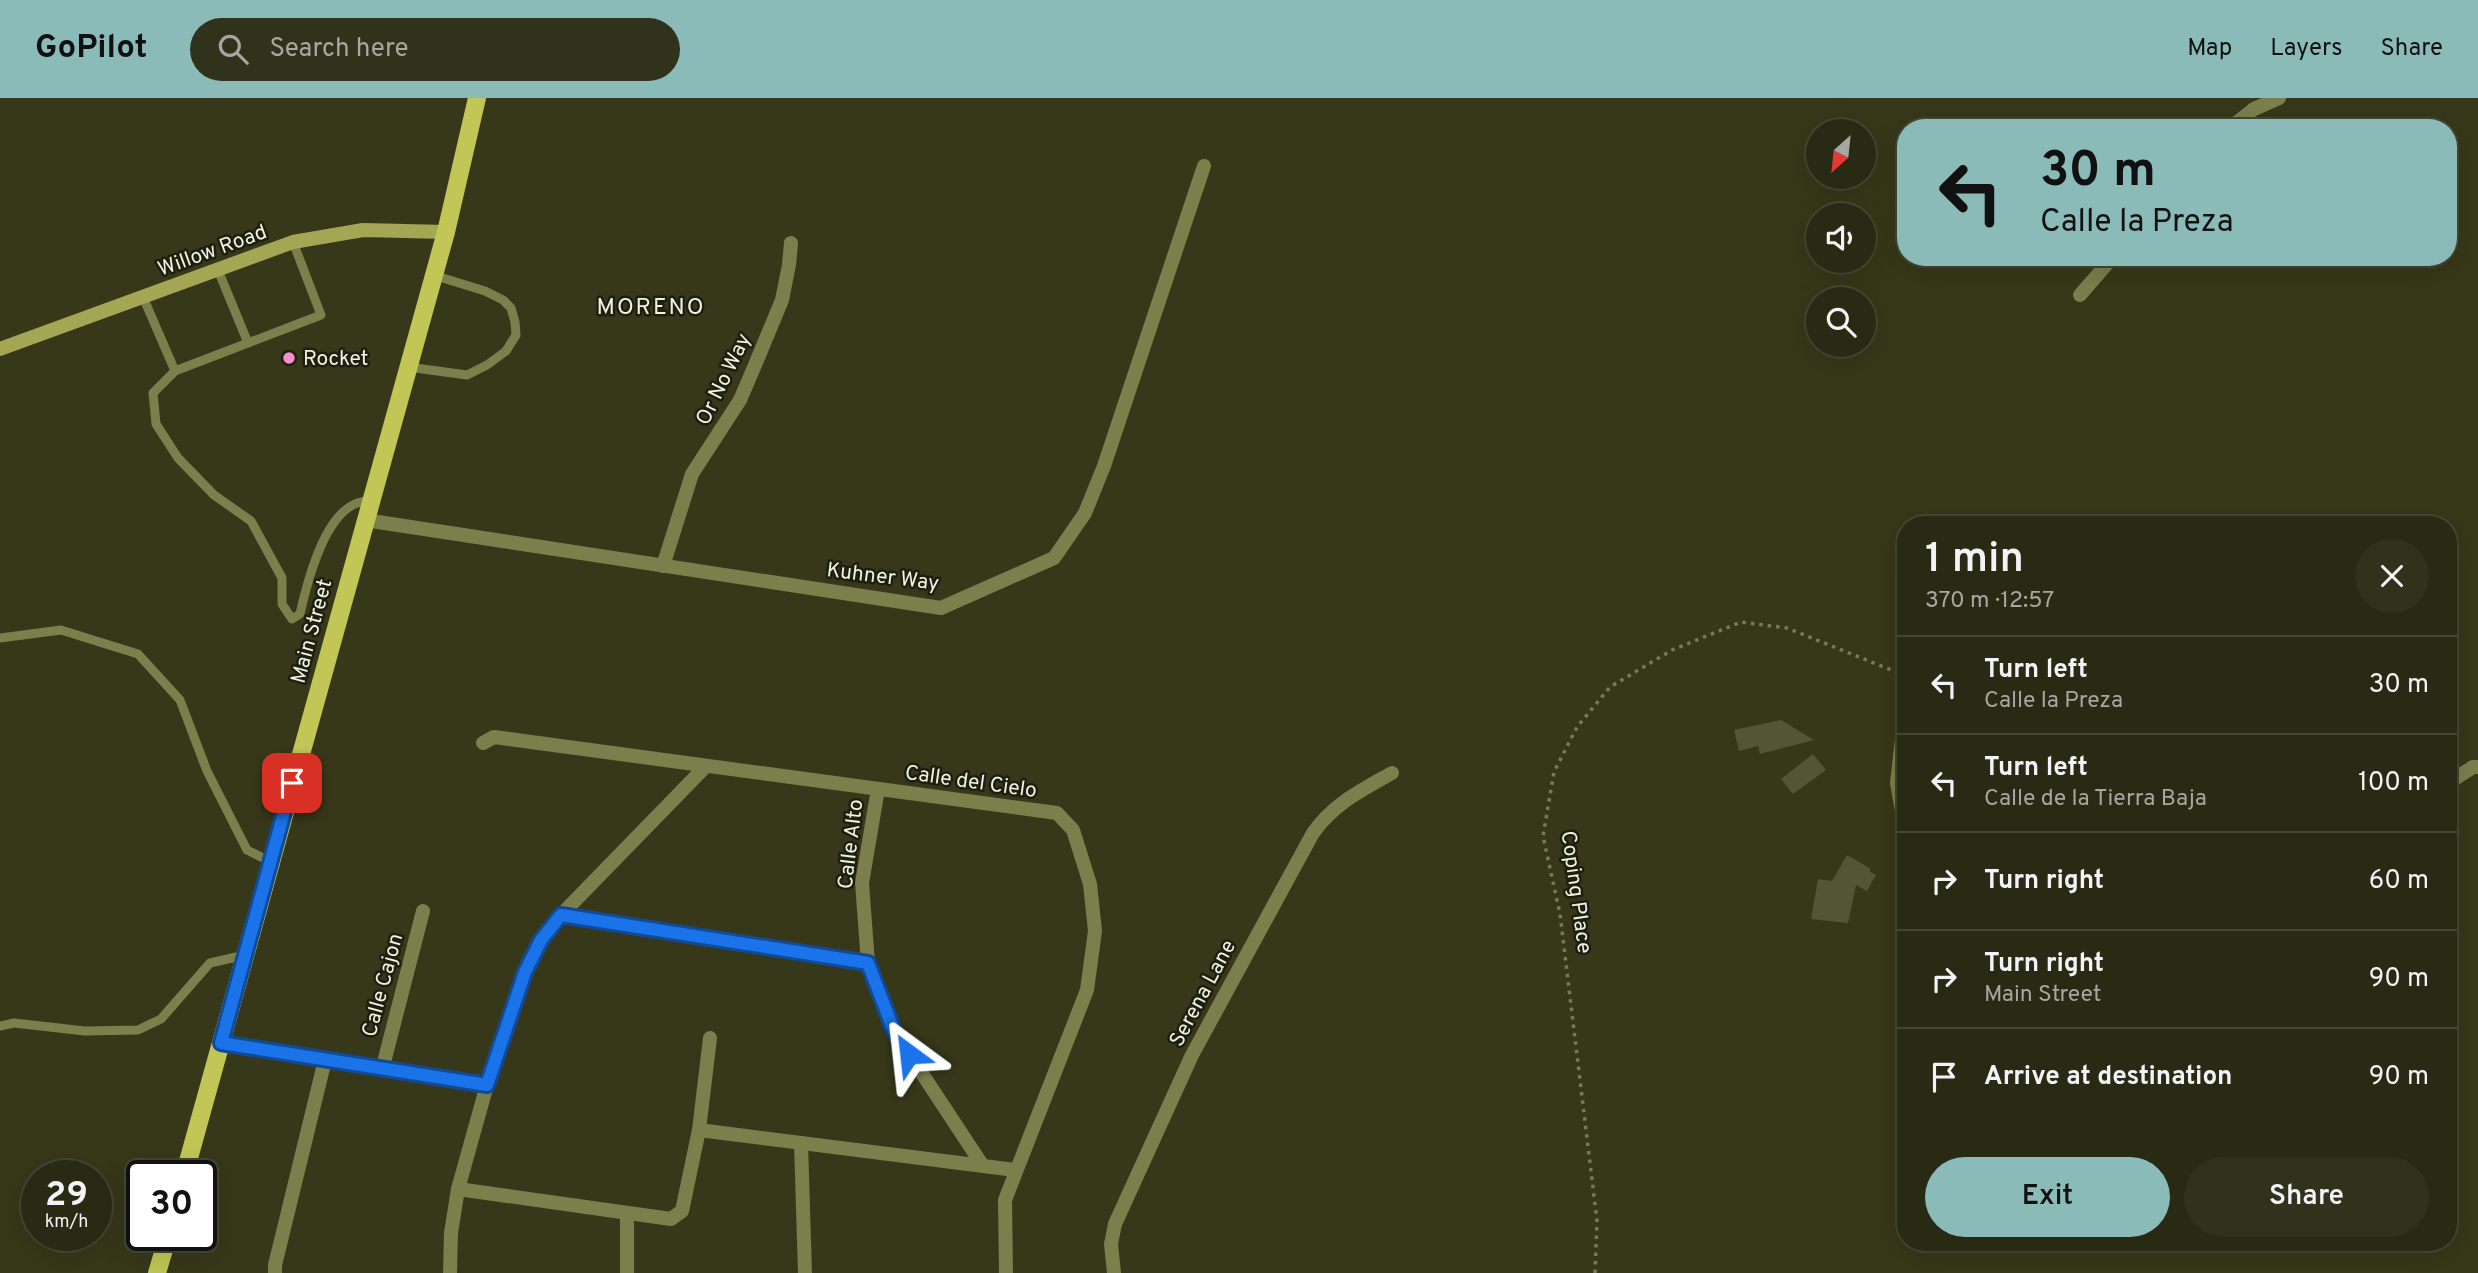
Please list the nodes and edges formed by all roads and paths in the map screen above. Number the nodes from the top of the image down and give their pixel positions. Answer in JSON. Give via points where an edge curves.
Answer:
{"nodes":[{"id":1,"x":477,"y":98,"type":"edge"},
{"id":2,"x":2279,"y":98,"type":"edge"},
{"id":3,"x":2241,"y":119,"type":"edge"},
{"id":4,"x":1203,"y":166,"type":"dead end"},
{"id":5,"x":446,"y":232,"type":"junction"},
{"id":6,"x":293,"y":242,"type":"junction"},
{"id":7,"x":791,"y":243,"type":"dead end"},
{"id":8,"x":2105,"y":266,"type":"edge"},
{"id":9,"x":218,"y":270,"type":"junction"},
{"id":10,"x":433,"y":275,"type":"junction"},
{"id":11,"x":2080,"y":295,"type":"dead end"},
{"id":12,"x":143,"y":297,"type":"junction"},
{"id":13,"x":248,"y":343,"type":"junction"},
{"id":14,"x":0,"y":349,"type":"edge"},
{"id":15,"x":408,"y":367,"type":"junction"},
{"id":16,"x":175,"y":371,"type":"junction"},
{"id":17,"x":370,"y":500,"type":"junction"},
{"id":18,"x":365,"y":520,"type":"junction"},
{"id":19,"x":663,"y":566,"type":"junction"},
{"id":20,"x":0,"y":638,"type":"edge"},
{"id":21,"x":1897,"y":672,"type":"edge"},
{"id":22,"x":483,"y":743,"type":"dead end"},
{"id":23,"x":706,"y":766,"type":"junction"},
{"id":24,"x":2478,"y":767,"type":"edge"},
{"id":25,"x":1392,"y":773,"type":"dead end"},
{"id":26,"x":2457,"y":777,"type":"edge"},
{"id":27,"x":878,"y":789,"type":"junction"},
{"id":28,"x":271,"y":862,"type":"junction"},
{"id":29,"x":423,"y":911,"type":"dead end"},
{"id":30,"x":561,"y":915,"type":"junction"},
{"id":31,"x":245,"y":955,"type":"junction"},
{"id":32,"x":868,"y":963,"type":"junction"},
{"id":33,"x":0,"y":1026,"type":"edge"},
{"id":34,"x":710,"y":1038,"type":"dead end"},
{"id":35,"x":221,"y":1043,"type":"junction"},
{"id":36,"x":325,"y":1060,"type":"junction"},
{"id":37,"x":382,"y":1070,"type":"junction"},
{"id":38,"x":487,"y":1085,"type":"junction"},
{"id":39,"x":699,"y":1130,"type":"junction"},
{"id":40,"x":801,"y":1143,"type":"junction"},
{"id":41,"x":188,"y":1160,"type":"edge"},
{"id":42,"x":983,"y":1166,"type":"junction"},
{"id":43,"x":1015,"y":1170,"type":"junction"},
{"id":44,"x":458,"y":1189,"type":"junction"},
{"id":45,"x":627,"y":1214,"type":"junction"},
{"id":46,"x":164,"y":1251,"type":"edge"},
{"id":47,"x":157,"y":1273,"type":"edge"},
{"id":48,"x":275,"y":1273,"type":"edge"},
{"id":49,"x":450,"y":1273,"type":"edge"},
{"id":50,"x":627,"y":1273,"type":"edge"},
{"id":51,"x":805,"y":1273,"type":"edge"},
{"id":52,"x":1006,"y":1273,"type":"edge"},
{"id":53,"x":1114,"y":1273,"type":"edge"},
{"id":54,"x":1595,"y":1273,"type":"edge"}],
"edges":[{"from":1,"to":5,"type":"main road","name":"Main Street"},
{"from":2,"to":3,"type":"street"},
{"from":4,"to":19,"type":"street","name":"Kuhner Way","via":[[1104,466],[1085,513],[1054,558],[941,608]]},
{"from":5,"to":6,"type":"main road","name":"Willow Road","via":[[363,230]]},
{"from":5,"to":10,"type":"main road","name":"Main Street"},
{"from":6,"to":9,"type":"main road","name":"Willow Road"},
{"from":6,"to":13,"type":"lane","via":[[321,315]]},
{"from":7,"to":19,"type":"street","name":"Or No Way","via":[[782,300],[740,400],[692,474]]},
{"from":8,"to":11,"type":"street"},
{"from":9,"to":12,"type":"main road","name":"Willow Road"},
{"from":9,"to":13,"type":"lane"},
{"from":10,"to":15,"type":"main road","name":"Main Street"},
{"from":10,"to":15,"type":"lane","via":[[503,300],[511,308],[516,335],[506,351],[467,375]]},
{"from":12,"to":14,"type":"main road","name":"Willow Road"},
{"from":12,"to":16,"type":"lane"},
{"from":13,"to":16,"type":"lane"},
{"from":15,"to":17,"type":"main road","name":"Main Street"},
{"from":16,"to":17,"type":"lane","via":[[153,393],[156,424],[178,458],[214,495],[251,522],[282,578],[282,604],[292,619],[300,614],[323,541],[352,505]]},
{"from":17,"to":18,"type":"main road","name":"Main Street"},
{"from":18,"to":19,"type":"street","name":"Kuhner Way"},
{"from":18,"to":28,"type":"main road","name":"Main Street"},
{"from":20,"to":28,"type":"lane","via":[[61,629],[138,654],[180,699],[207,771],[247,850]]},
{"from":21,"to":54,"type":"path","name":"Coping Place","via":[[1787,628],[1741,622],[1672,650],[1610,687],[1577,727],[1554,772],[1543,836],[1560,914],[1597,1221]]},
{"from":22,"to":23,"type":"street","name":"Calle del Cielo","via":[[494,737]]},
{"from":23,"to":27,"type":"street","name":"Calle del Cielo"},
{"from":23,"to":30,"type":"street"},
{"from":24,"to":26,"type":"street"},
{"from":25,"to":53,"type":"street","name":"Serena Lane","via":[[1350,796],[1324,817],[1313,833],[1192,1055],[1115,1224],[1111,1244]]},
{"from":27,"to":32,"type":"street","name":"Calle Alto","via":[[862,883]]},
{"from":27,"to":43,"type":"street","name":"Calle del Cielo","via":[[1057,813],[1073,830],[1090,884],[1096,930],[1087,990]]},
{"from":28,"to":31,"type":"main road","name":"Main Street"},
{"from":29,"to":37,"type":"street","name":"Calle Cajon"},
{"from":30,"to":32,"type":"street"},
{"from":30,"to":38,"type":"street","via":[[541,940],[525,972]]},
{"from":31,"to":33,"type":"lane","via":[[210,963],[161,1019],[138,1030]]},
{"from":31,"to":35,"type":"main road","name":"Main Street"},
{"from":32,"to":42,"type":"street","name":"Calle Alto","via":[[894,1031]]},
{"from":34,"to":39,"type":"street"},
{"from":35,"to":36,"type":"street"},
{"from":35,"to":41,"type":"main road","name":"Main Street"},
{"from":36,"to":37,"type":"street"},
{"from":36,"to":48,"type":"street"},
{"from":37,"to":38,"type":"street"},
{"from":38,"to":44,"type":"street"},
{"from":39,"to":40,"type":"street"},
{"from":39,"to":45,"type":"street","via":[[682,1211],[671,1219]]},
{"from":40,"to":42,"type":"street"},
{"from":40,"to":51,"type":"street"},
{"from":42,"to":43,"type":"street"},
{"from":43,"to":52,"type":"street","name":"Calle del Cielo","via":[[1005,1200]]},
{"from":44,"to":45,"type":"street"},
{"from":44,"to":49,"type":"street"},
{"from":45,"to":50,"type":"street"},
{"from":46,"to":47,"type":"main road"}]}
